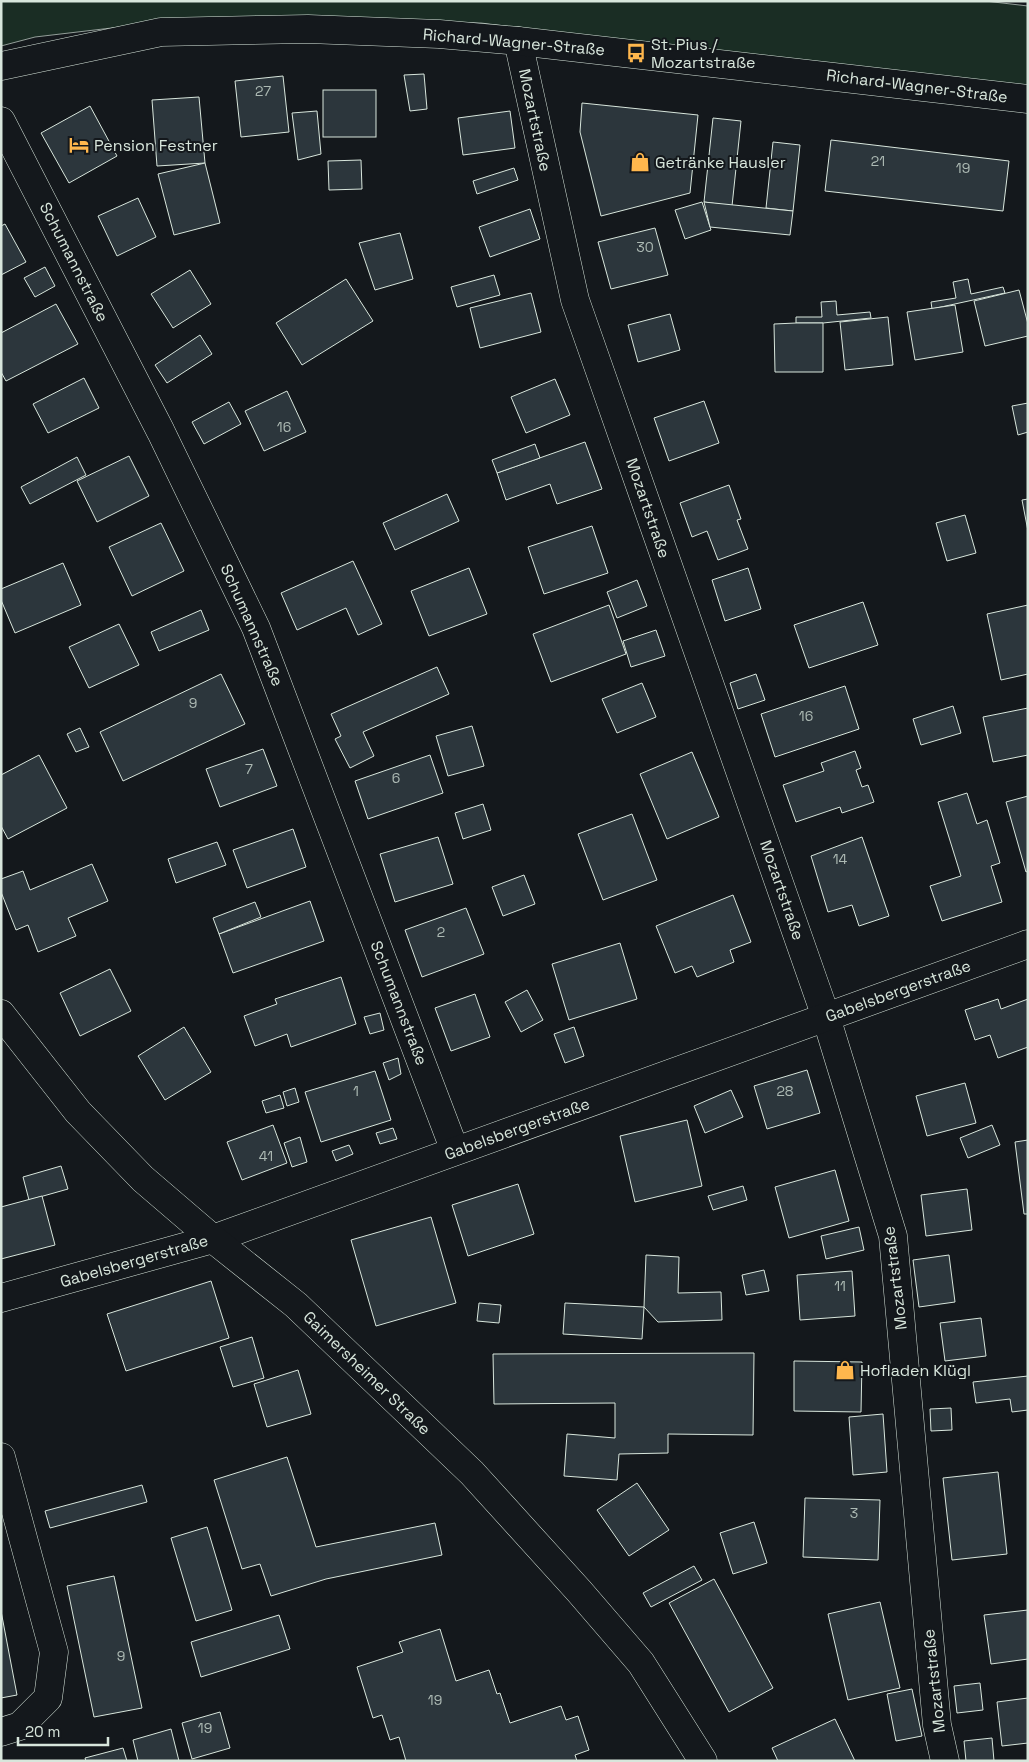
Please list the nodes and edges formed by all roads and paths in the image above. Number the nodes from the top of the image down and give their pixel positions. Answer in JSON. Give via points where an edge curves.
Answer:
{"nodes":[{"id":1,"x":518,"y":41,"type":"junction"},
{"id":2,"x":1,"y":66,"type":"edge"},
{"id":3,"x":1028,"y":99,"type":"edge"},
{"id":4,"x":1,"y":121,"type":"edge"},
{"id":5,"x":1028,"y":944,"type":"edge"},
{"id":6,"x":1,"y":1014,"type":"edge"},
{"id":7,"x":826,"y":1018,"type":"junction"},
{"id":8,"x":455,"y":1151,"type":"junction"},
{"id":9,"x":213,"y":1239,"type":"junction"},
{"id":10,"x":1,"y":1298,"type":"edge"},
{"id":11,"x":1,"y":1457,"type":"edge"},
{"id":12,"x":1,"y":1732,"type":"edge"},
{"id":13,"x":703,"y":1761,"type":"edge"},
{"id":14,"x":945,"y":1761,"type":"edge"}],
"edges":[{"from":1,"to":2,"type":"street","name":"Richard-Wagner-Straße","via":[[308,29],[161,32]]},
{"from":1,"to":3,"type":"street","name":"Richard-Wagner-Straße"},
{"from":1,"to":7,"type":"street","name":"Mozartstraße","via":[[575,300]]},
{"from":4,"to":8,"type":"street","name":"Schumannstraße","via":[[156,423],[256,628]]},
{"from":5,"to":7,"type":"street","name":"Gabelsbergerstraße"},
{"from":6,"to":9,"type":"street","name":"Gaimersheimer Straße","via":[[78,1112],[143,1179]]},
{"from":7,"to":8,"type":"street","name":"Gabelsbergerstraße"},
{"from":7,"to":14,"type":"street","name":"Mozartstraße","via":[[893,1236],[937,1725]]},
{"from":8,"to":9,"type":"street","name":"Gabelsbergerstraße"},
{"from":9,"to":10,"type":"street","name":"Gabelsbergerstraße"},
{"from":9,"to":13,"type":"street","name":"Gaimersheimer Straße","via":[[296,1305],[472,1473],[641,1664]]},
{"from":11,"to":12,"type":"street","via":[[54,1652],[48,1698],[20,1726]]}]}
